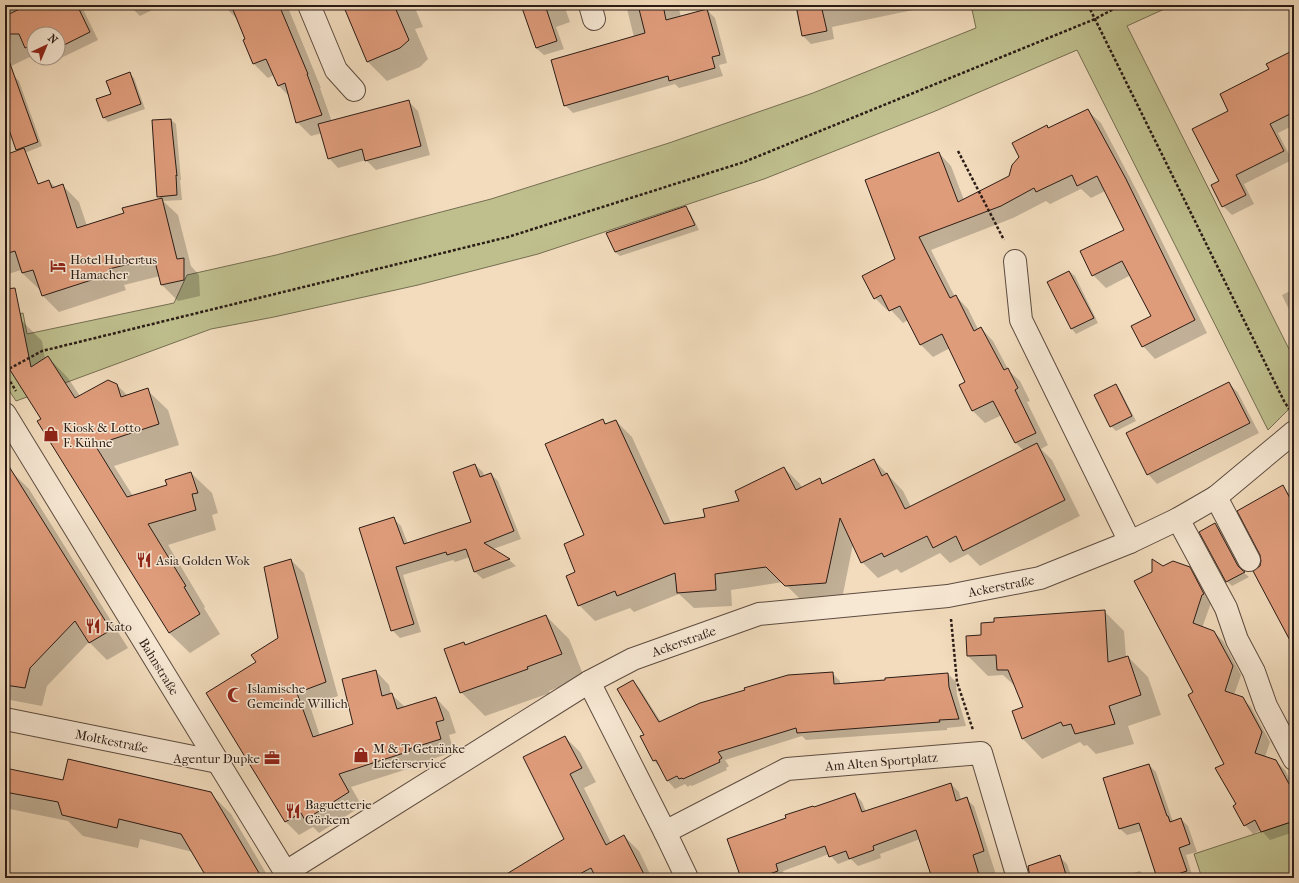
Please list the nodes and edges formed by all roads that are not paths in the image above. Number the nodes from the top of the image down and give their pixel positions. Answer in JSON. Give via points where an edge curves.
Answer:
{"nodes":[{"id":1,"x":309,"y":5,"type":"edge"},
{"id":2,"x":354,"y":90,"type":"dead end"},
{"id":3,"x":1015,"y":262,"type":"road end"},
{"id":4,"x":5,"y":414,"type":"edge"},
{"id":5,"x":1292,"y":422,"type":"edge"},
{"id":6,"x":1216,"y":497,"type":"junction"},
{"id":7,"x":1178,"y":519,"type":"junction"},
{"id":8,"x":1130,"y":542,"type":"junction"},
{"id":9,"x":1249,"y":560,"type":"dead end"},
{"id":10,"x":589,"y":682,"type":"junction"},
{"id":11,"x":5,"y":719,"type":"edge"},
{"id":12,"x":1294,"y":759,"type":"edge"},
{"id":13,"x":218,"y":762,"type":"junction"},
{"id":14,"x":665,"y":832,"type":"junction"},
{"id":15,"x":287,"y":875,"type":"edge"},
{"id":16,"x":687,"y":878,"type":"edge"},
{"id":17,"x":1018,"y":878,"type":"edge"}],
"edges":[{"from":1,"to":2,"type":"street","via":[[336,70]]},
{"from":3,"to":8,"type":"street","via":[[1021,320]]},
{"from":4,"to":13,"type":"street","name":"Bahnstraße"},
{"from":5,"to":6,"type":"street","name":"Ackerstraße"},
{"from":6,"to":7,"type":"street","name":"Ackerstraße"},
{"from":6,"to":9,"type":"street"},
{"from":7,"to":8,"type":"street","name":"Ackerstraße"},
{"from":7,"to":12,"type":"street","via":[[1226,608],[1266,706]]},
{"from":8,"to":10,"type":"street","name":"Ackerstraße","via":[[1040,578],[948,596],[760,614],[633,659]]},
{"from":10,"to":14,"type":"street"},
{"from":10,"to":15,"type":"street","name":"Ackerstraße"},
{"from":11,"to":13,"type":"street","name":"Moltkestraße"},
{"from":13,"to":15,"type":"street","name":"Bahnstraße"},
{"from":14,"to":16,"type":"street"},
{"from":14,"to":17,"type":"street","name":"Am Alten Sportplatz","via":[[787,769],[981,753]]}]}
